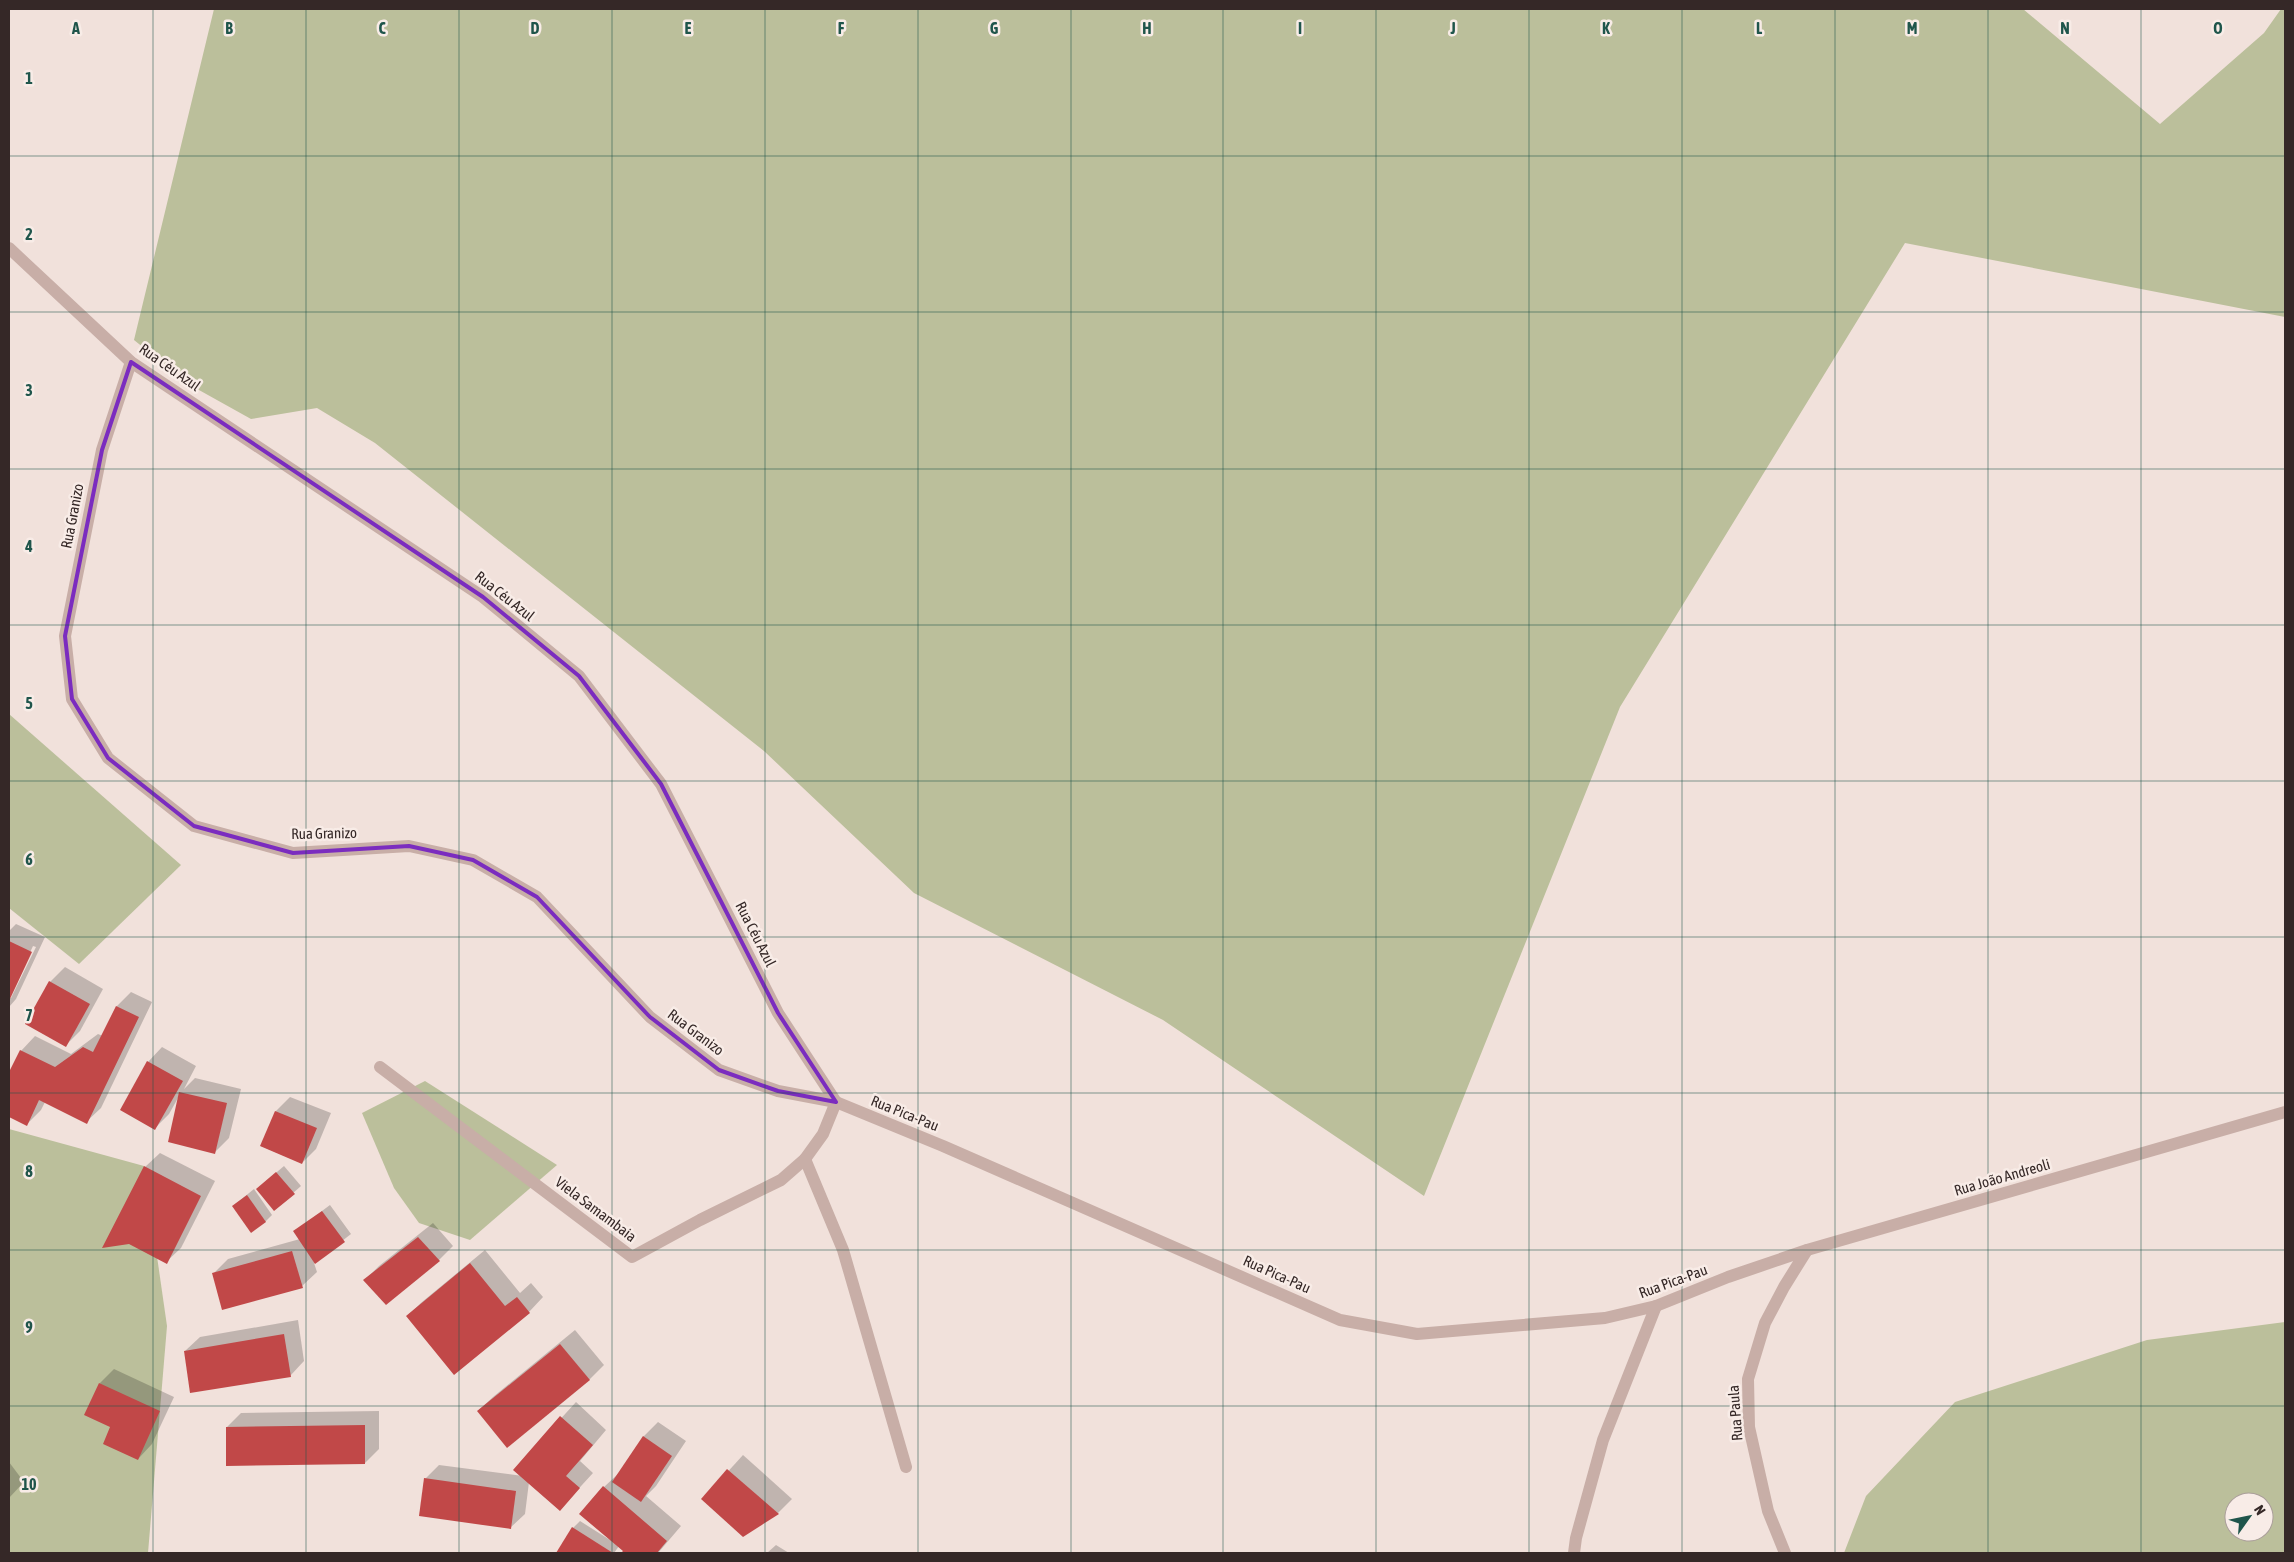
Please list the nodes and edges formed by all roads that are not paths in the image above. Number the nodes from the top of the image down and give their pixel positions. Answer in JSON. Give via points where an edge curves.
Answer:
{"nodes":[{"id":1,"x":9,"y":248,"type":"edge"},
{"id":2,"x":131,"y":362,"type":"junction"},
{"id":3,"x":380,"y":1067,"type":"dead end"},
{"id":4,"x":836,"y":1102,"type":"junction"},
{"id":5,"x":2285,"y":1112,"type":"edge"},
{"id":6,"x":805,"y":1159,"type":"junction"},
{"id":7,"x":1807,"y":1250,"type":"junction"},
{"id":8,"x":1728,"y":1277,"type":"joint"},
{"id":9,"x":1656,"y":1306,"type":"junction"},
{"id":10,"x":906,"y":1467,"type":"dead end"},
{"id":11,"x":1574,"y":1553,"type":"edge"},
{"id":12,"x":1785,"y":1553,"type":"edge"}],
"edges":[{"from":1,"to":2,"type":"street","name":"Rua Céu Azul"},
{"from":2,"to":4,"type":"street","name":"Rua Céu Azul","via":[[483,597],[578,676],[660,784],[778,1012]]},
{"from":2,"to":4,"type":"street","name":"Rua Granizo","via":[[102,450],[65,636],[72,699],[108,758],[194,826],[293,853],[409,846],[473,860],[537,897],[650,1017],[719,1070],[778,1091]]},
{"from":3,"to":6,"type":"street","name":"Viela Samambaia","via":[[632,1257],[780,1180]]},
{"from":4,"to":6,"type":"street","name":"Viela Samambaia","via":[[823,1134]]},
{"from":4,"to":9,"type":"street","name":"Rua Pica-Pau","via":[[1340,1320],[1417,1334],[1605,1318]]},
{"from":5,"to":7,"type":"street","name":"Rua João Andreoli"},
{"from":6,"to":10,"type":"street","via":[[843,1250]]},
{"from":7,"to":8,"type":"street","name":"Rua João Andreoli"},
{"from":7,"to":12,"type":"street","name":"Rua Paula","via":[[1765,1323],[1748,1379],[1749,1427],[1768,1511]]},
{"from":8,"to":9,"type":"street","name":"Rua Pica-Pau"},
{"from":9,"to":11,"type":"street","via":[[1603,1440]]}]}
